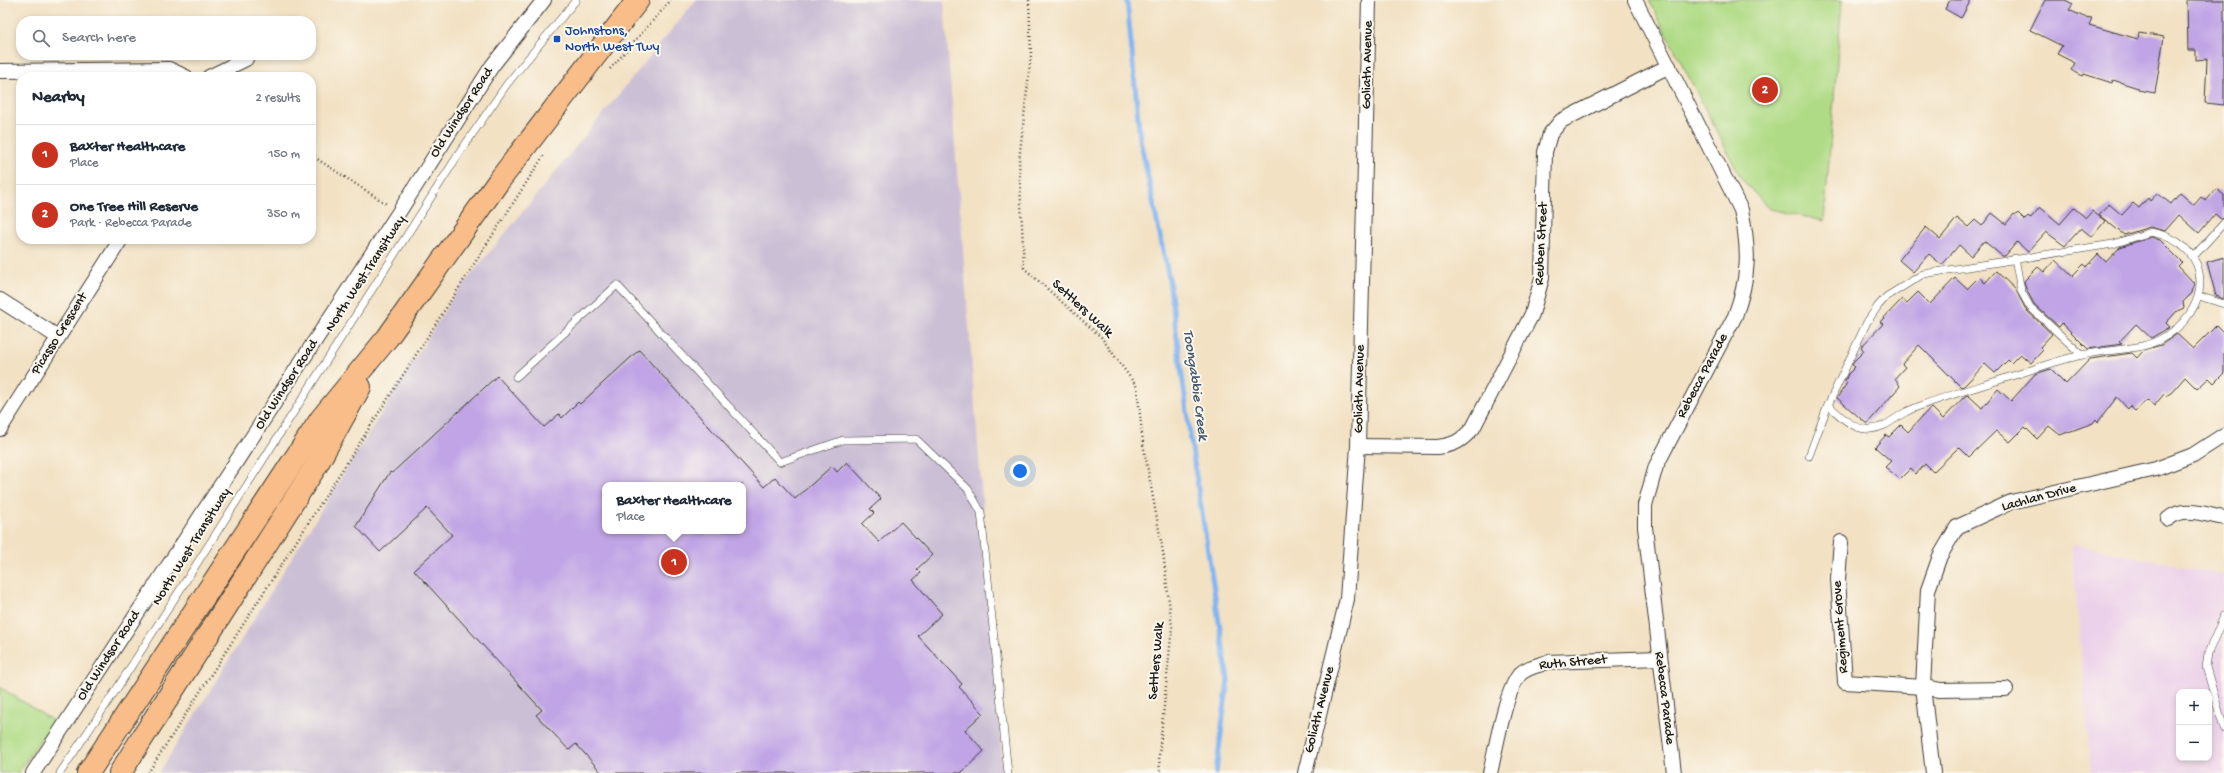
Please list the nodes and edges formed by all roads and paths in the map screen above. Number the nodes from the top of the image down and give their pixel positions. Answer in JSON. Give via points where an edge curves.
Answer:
{"nodes":[{"id":1,"x":544,"y":0,"type":"edge"},
{"id":2,"x":576,"y":0,"type":"edge"},
{"id":3,"x":638,"y":0,"type":"edge"},
{"id":4,"x":671,"y":0,"type":"edge"},
{"id":5,"x":1029,"y":0,"type":"edge"},
{"id":6,"x":1369,"y":0,"type":"edge"},
{"id":7,"x":1635,"y":0,"type":"edge"},
{"id":8,"x":244,"y":60,"type":"edge"},
{"id":9,"x":1669,"y":66,"type":"junction"},
{"id":10,"x":0,"y":71,"type":"edge"},
{"id":11,"x":609,"y":71,"type":"dead end"},
{"id":12,"x":175,"y":72,"type":"edge"},
{"id":13,"x":219,"y":72,"type":"edge"},
{"id":14,"x":547,"y":151,"type":"dead end"},
{"id":15,"x":316,"y":158,"type":"edge"},
{"id":16,"x":400,"y":212,"type":"junction"},
{"id":17,"x":2224,"y":224,"type":"edge"},
{"id":18,"x":118,"y":244,"type":"edge"},
{"id":19,"x":2193,"y":257,"type":"junction"},
{"id":20,"x":2015,"y":258,"type":"junction"},
{"id":21,"x":2200,"y":296,"type":"junction"},
{"id":22,"x":0,"y":300,"type":"edge"},
{"id":23,"x":2224,"y":304,"type":"edge"},
{"id":24,"x":388,"y":337,"type":"junction"},
{"id":25,"x":58,"y":338,"type":"junction"},
{"id":26,"x":2082,"y":355,"type":"junction"},
{"id":27,"x":516,"y":377,"type":"dead end"},
{"id":28,"x":1828,"y":406,"type":"junction"},
{"id":29,"x":0,"y":429,"type":"edge"},
{"id":30,"x":2224,"y":435,"type":"edge"},
{"id":31,"x":1358,"y":446,"type":"junction"},
{"id":32,"x":1809,"y":456,"type":"dead end"},
{"id":33,"x":2224,"y":518,"type":"edge"},
{"id":34,"x":2168,"y":519,"type":"dead end"},
{"id":35,"x":1841,"y":542,"type":"dead end"},
{"id":36,"x":2224,"y":616,"type":"edge"},
{"id":37,"x":1659,"y":658,"type":"junction"},
{"id":38,"x":1923,"y":687,"type":"junction"},
{"id":39,"x":2006,"y":689,"type":"dead end"},
{"id":40,"x":2224,"y":728,"type":"edge"},
{"id":41,"x":33,"y":773,"type":"edge"},
{"id":42,"x":60,"y":773,"type":"edge"},
{"id":43,"x":88,"y":773,"type":"edge"},
{"id":44,"x":120,"y":773,"type":"edge"},
{"id":45,"x":148,"y":773,"type":"edge"},
{"id":46,"x":1008,"y":773,"type":"edge"},
{"id":47,"x":1160,"y":773,"type":"edge"},
{"id":48,"x":1305,"y":773,"type":"edge"},
{"id":49,"x":1490,"y":773,"type":"edge"},
{"id":50,"x":1674,"y":773,"type":"edge"},
{"id":51,"x":1933,"y":773,"type":"edge"}],
"edges":[{"from":1,"to":16,"type":"street","name":"Old Windsor Road","via":[[492,66]]},
{"from":2,"to":42,"type":"lane","name":"North West Transitway","via":[[507,84],[460,152],[116,690]]},
{"from":3,"to":24,"type":"highway","via":[[498,182]]},
{"from":4,"to":11,"type":"path"},
{"from":5,"to":47,"type":"path","name":"Settlers Walk","via":[[1031,55],[1019,161],[1024,268],[1101,337],[1137,387],[1143,443],[1163,552],[1172,627],[1160,748]]},
{"from":6,"to":31,"type":"street","name":"Goliath Avenue"},
{"from":7,"to":9,"type":"street","name":"Rebecca Parade"},
{"from":8,"to":13,"type":"street"},
{"from":9,"to":31,"type":"street","name":"Reuben Street","via":[[1561,121],[1550,134],[1545,152],[1542,278],[1538,297],[1532,314],[1473,428],[1462,440],[1448,446]]},
{"from":9,"to":37,"type":"street","name":"Rebecca Parade","via":[[1740,210],[1745,230],[1747,272],[1744,292],[1735,316],[1656,466],[1645,505],[1645,528]]},
{"from":10,"to":12,"type":"street","via":[[169,69]]},
{"from":14,"to":45,"type":"path"},
{"from":15,"to":16,"type":"path"},
{"from":16,"to":41,"type":"street","name":"Old Windsor Road"},
{"from":17,"to":19,"type":"lane"},
{"from":18,"to":25,"type":"street","name":"Picasso Crescent"},
{"from":19,"to":20,"type":"lane","via":[[2182,245],[2151,232],[2113,244]]},
{"from":19,"to":21,"type":"lane","via":[[2201,280]]},
{"from":20,"to":26,"type":"lane","via":[[2018,280],[2030,306]]},
{"from":20,"to":28,"type":"lane","via":[[1928,272],[1886,297],[1868,322]]},
{"from":21,"to":23,"type":"lane"},
{"from":21,"to":26,"type":"lane","via":[[2174,330],[2159,340]]},
{"from":22,"to":25,"type":"street"},
{"from":24,"to":43,"type":"highway","via":[[321,419]]},
{"from":24,"to":44,"type":"highway","via":[[316,466]]},
{"from":25,"to":29,"type":"street","name":"Picasso Crescent"},
{"from":26,"to":28,"type":"lane","via":[[1930,402],[1873,429],[1855,428]]},
{"from":27,"to":46,"type":"lane","via":[[617,284],[780,462],[843,440],[916,439],[968,489],[981,512]]},
{"from":28,"to":32,"type":"lane"},
{"from":30,"to":38,"type":"street","name":"Lachlan Drive","via":[[2193,456],[2156,469],[2011,502],[1957,527],[1940,556],[1928,590]]},
{"from":31,"to":48,"type":"street","name":"Goliath Avenue","via":[[1347,599]]},
{"from":33,"to":34,"type":"street","via":[[2184,511],[2175,512]]},
{"from":35,"to":38,"type":"street","name":"Regiment Grove","via":[[1838,579],[1845,682]]},
{"from":36,"to":40,"type":"lane","via":[[2208,653],[2206,667]]},
{"from":37,"to":49,"type":"street","name":"Ruth Street","via":[[1548,662],[1533,666],[1520,674],[1510,691]]},
{"from":37,"to":50,"type":"street","name":"Rebecca Parade"},
{"from":38,"to":39,"type":"street","via":[[1959,691]]},
{"from":38,"to":51,"type":"street","name":"Lachlan Drive"}]}
